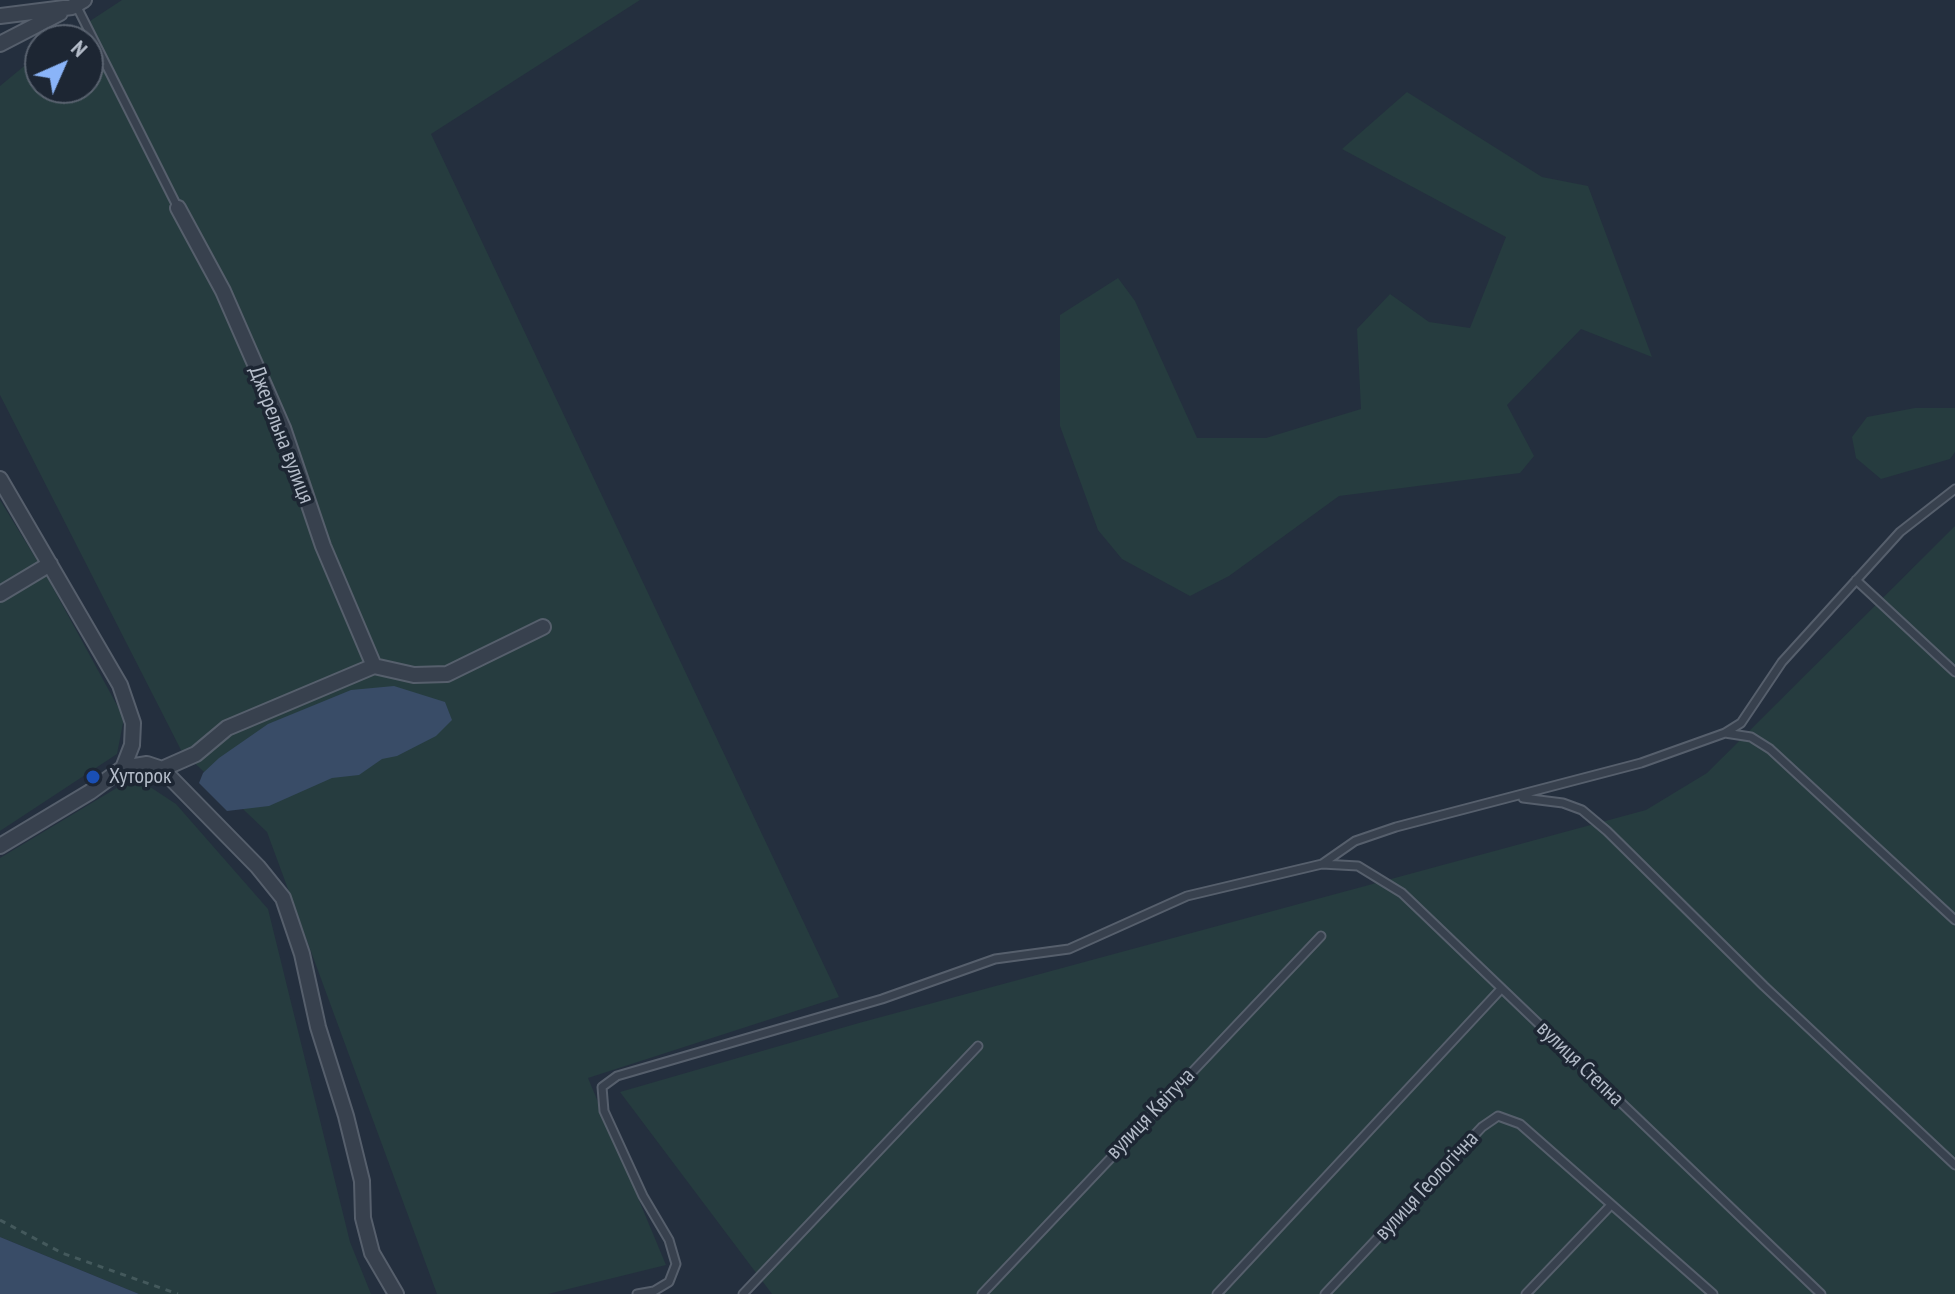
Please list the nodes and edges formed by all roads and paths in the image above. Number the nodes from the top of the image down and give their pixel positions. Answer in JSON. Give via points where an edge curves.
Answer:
{"nodes":[{"id":1,"x":77,"y":4,"type":"edge"},
{"id":2,"x":0,"y":16,"type":"edge"},
{"id":3,"x":0,"y":44,"type":"edge"},
{"id":4,"x":178,"y":208,"type":"joint"},
{"id":5,"x":0,"y":479,"type":"edge"},
{"id":6,"x":1955,"y":489,"type":"edge"},
{"id":7,"x":50,"y":564,"type":"junction"},
{"id":8,"x":1856,"y":580,"type":"junction"},
{"id":9,"x":0,"y":594,"type":"edge"},
{"id":10,"x":543,"y":627,"type":"dead end"},
{"id":11,"x":374,"y":666,"type":"junction"},
{"id":12,"x":1955,"y":672,"type":"edge"},
{"id":13,"x":1725,"y":733,"type":"junction"},
{"id":14,"x":123,"y":768,"type":"junction"},
{"id":15,"x":162,"y":769,"type":"junction"},
{"id":16,"x":1517,"y":797,"type":"junction"},
{"id":17,"x":0,"y":846,"type":"edge"},
{"id":18,"x":1322,"y":864,"type":"junction"},
{"id":19,"x":1955,"y":920,"type":"edge"},
{"id":20,"x":1321,"y":936,"type":"dead end"},
{"id":21,"x":1501,"y":989,"type":"junction"},
{"id":22,"x":978,"y":1046,"type":"dead end"},
{"id":23,"x":1955,"y":1165,"type":"edge"},
{"id":24,"x":1611,"y":1205,"type":"junction"},
{"id":25,"x":0,"y":1220,"type":"edge"},
{"id":26,"x":178,"y":1294,"type":"edge"},
{"id":27,"x":396,"y":1294,"type":"edge"},
{"id":28,"x":637,"y":1294,"type":"edge"},
{"id":29,"x":743,"y":1294,"type":"edge"},
{"id":30,"x":982,"y":1294,"type":"edge"},
{"id":31,"x":1217,"y":1294,"type":"edge"},
{"id":32,"x":1325,"y":1294,"type":"edge"},
{"id":33,"x":1526,"y":1294,"type":"edge"},
{"id":34,"x":1713,"y":1294,"type":"edge"},
{"id":35,"x":1821,"y":1294,"type":"edge"}],
"edges":[{"from":1,"to":2,"type":"street"},
{"from":1,"to":3,"type":"street"},
{"from":1,"to":4,"type":"lane"},
{"from":4,"to":11,"type":"street","name":"Джерельна вулиця","via":[[223,291],[283,428],[323,546]]},
{"from":5,"to":7,"type":"street"},
{"from":6,"to":8,"type":"lane","via":[[1900,532]]},
{"from":7,"to":9,"type":"street"},
{"from":7,"to":14,"type":"street","via":[[120,685],[133,723]]},
{"from":8,"to":12,"type":"lane"},
{"from":8,"to":13,"type":"lane","via":[[1782,662],[1741,723]]},
{"from":10,"to":11,"type":"street","via":[[447,674],[414,675]]},
{"from":11,"to":15,"type":"street","via":[[227,728],[196,754]]},
{"from":13,"to":16,"type":"lane"},
{"from":13,"to":19,"type":"lane","via":[[1751,737],[1770,749]]},
{"from":14,"to":15,"type":"street","via":[[147,764]]},
{"from":14,"to":17,"type":"street"},
{"from":15,"to":27,"type":"street","via":[[283,898],[346,1116],[372,1253]]},
{"from":16,"to":18,"type":"lane","via":[[1355,841]]},
{"from":16,"to":23,"type":"lane","via":[[1582,810]]},
{"from":18,"to":21,"type":"lane","name":"вулиця Степна","via":[[1358,866],[1384,879]]},
{"from":18,"to":28,"type":"lane","via":[[1187,896],[1069,949],[995,959],[882,999],[617,1076],[602,1087],[604,1111],[676,1264],[669,1282]]},
{"from":20,"to":30,"type":"lane","name":"вулиця Квітуча"},
{"from":21,"to":31,"type":"lane"},
{"from":21,"to":35,"type":"lane","name":"вулиця Степна"},
{"from":22,"to":29,"type":"lane"},
{"from":24,"to":32,"type":"lane","name":"вулиця Геологічна","via":[[1520,1124],[1498,1116]]},
{"from":24,"to":33,"type":"lane"},
{"from":24,"to":34,"type":"lane","name":"вулиця Геологічна"},
{"from":25,"to":26,"type":"path","via":[[62,1253]]}]}
